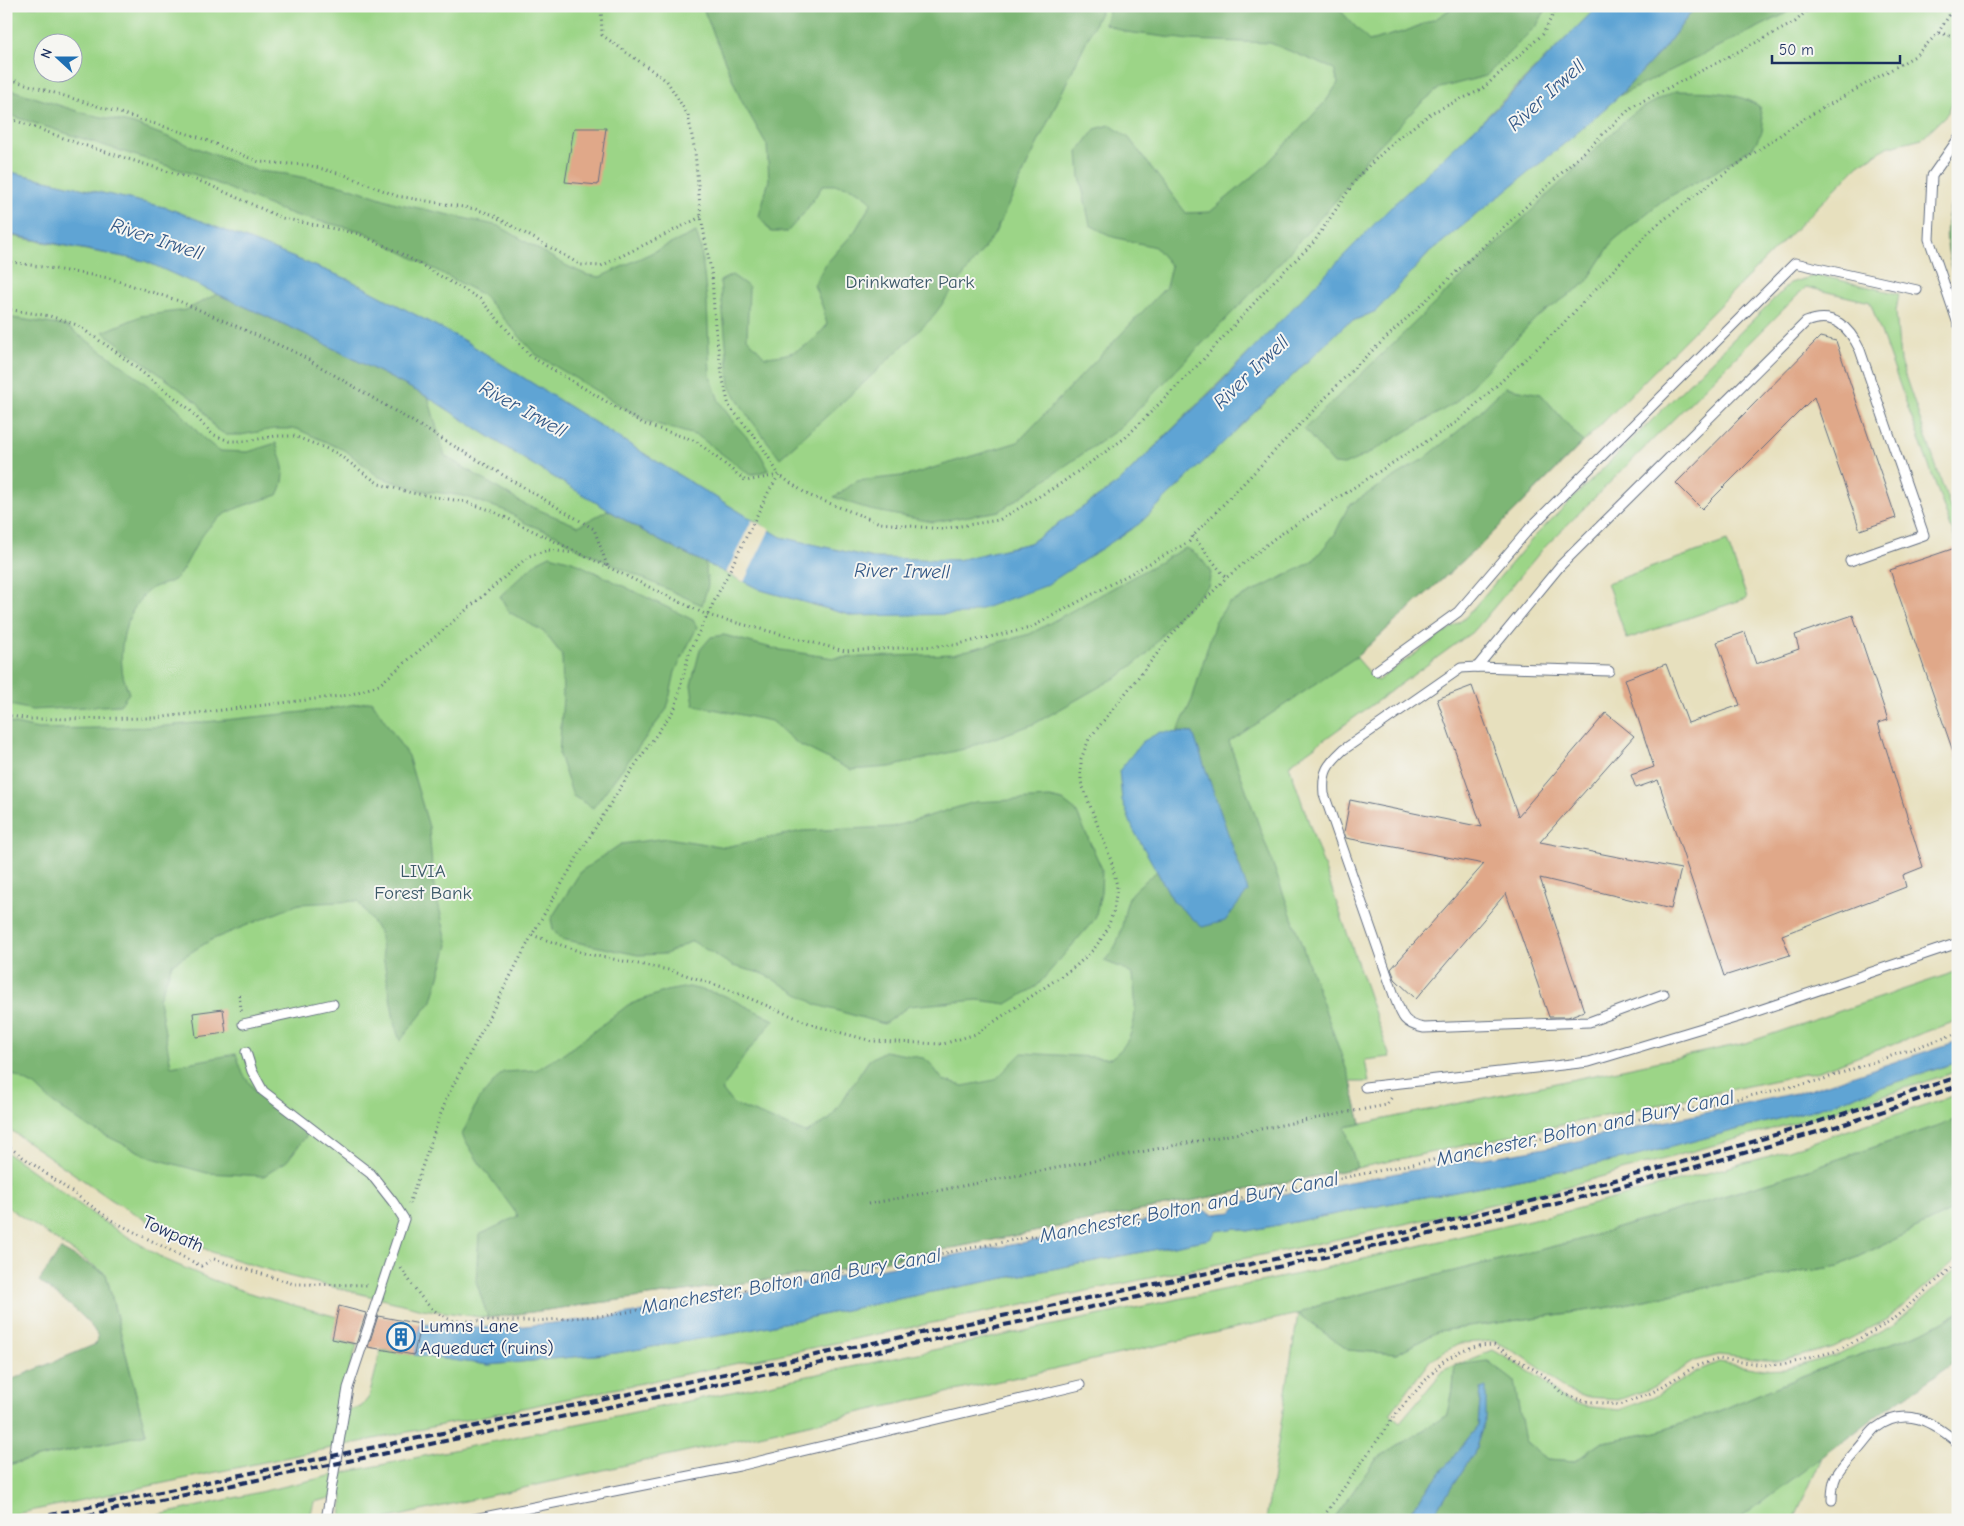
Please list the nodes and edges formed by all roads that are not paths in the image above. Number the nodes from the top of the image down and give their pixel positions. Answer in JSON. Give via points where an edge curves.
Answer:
{"nodes":[{"id":1,"x":1958,"y":139,"type":"edge"},
{"id":2,"x":1917,"y":290,"type":"dead end"},
{"id":3,"x":1958,"y":324,"type":"edge"},
{"id":4,"x":1850,"y":561,"type":"dead end"},
{"id":5,"x":1477,"y":667,"type":"junction"},
{"id":6,"x":1376,"y":671,"type":"dead end"},
{"id":7,"x":1609,"y":671,"type":"dead end"},
{"id":8,"x":1958,"y":943,"type":"edge"},
{"id":9,"x":1664,"y":994,"type":"dead end"},
{"id":10,"x":333,"y":1004,"type":"dead end"},
{"id":11,"x":243,"y":1024,"type":"dead end"},
{"id":12,"x":246,"y":1052,"type":"dead end"},
{"id":13,"x":1365,"y":1087,"type":"dead end"},
{"id":14,"x":1080,"y":1386,"type":"dead end"},
{"id":15,"x":1958,"y":1443,"type":"edge"},
{"id":16,"x":1832,"y":1500,"type":"dead end"},
{"id":17,"x":326,"y":1520,"type":"edge"},
{"id":18,"x":469,"y":1520,"type":"edge"}],
"edges":[{"from":1,"to":3,"type":"lane","via":[[1932,176],[1929,239]]},
{"from":2,"to":6,"type":"lane","via":[[1795,263],[1529,529],[1458,612]]},
{"from":4,"to":5,"type":"lane","via":[[1924,535],[1852,333],[1841,324],[1818,317],[1806,322],[1560,566]]},
{"from":5,"to":7,"type":"lane"},
{"from":5,"to":9,"type":"lane","via":[[1462,668],[1343,750],[1330,762],[1323,779],[1324,794],[1403,1018],[1412,1026],[1424,1028],[1589,1022]]},
{"from":8,"to":13,"type":"lane","via":[[1745,1015],[1589,1062]]},
{"from":10,"to":11,"type":"lane"},
{"from":12,"to":17,"type":"lane","via":[[263,1091],[371,1174],[404,1219],[348,1388]]},
{"from":14,"to":18,"type":"lane","via":[[739,1466]]},
{"from":15,"to":16,"type":"lane","via":[[1931,1423],[1910,1416],[1894,1417],[1875,1428],[1838,1473],[1832,1485]]}]}
